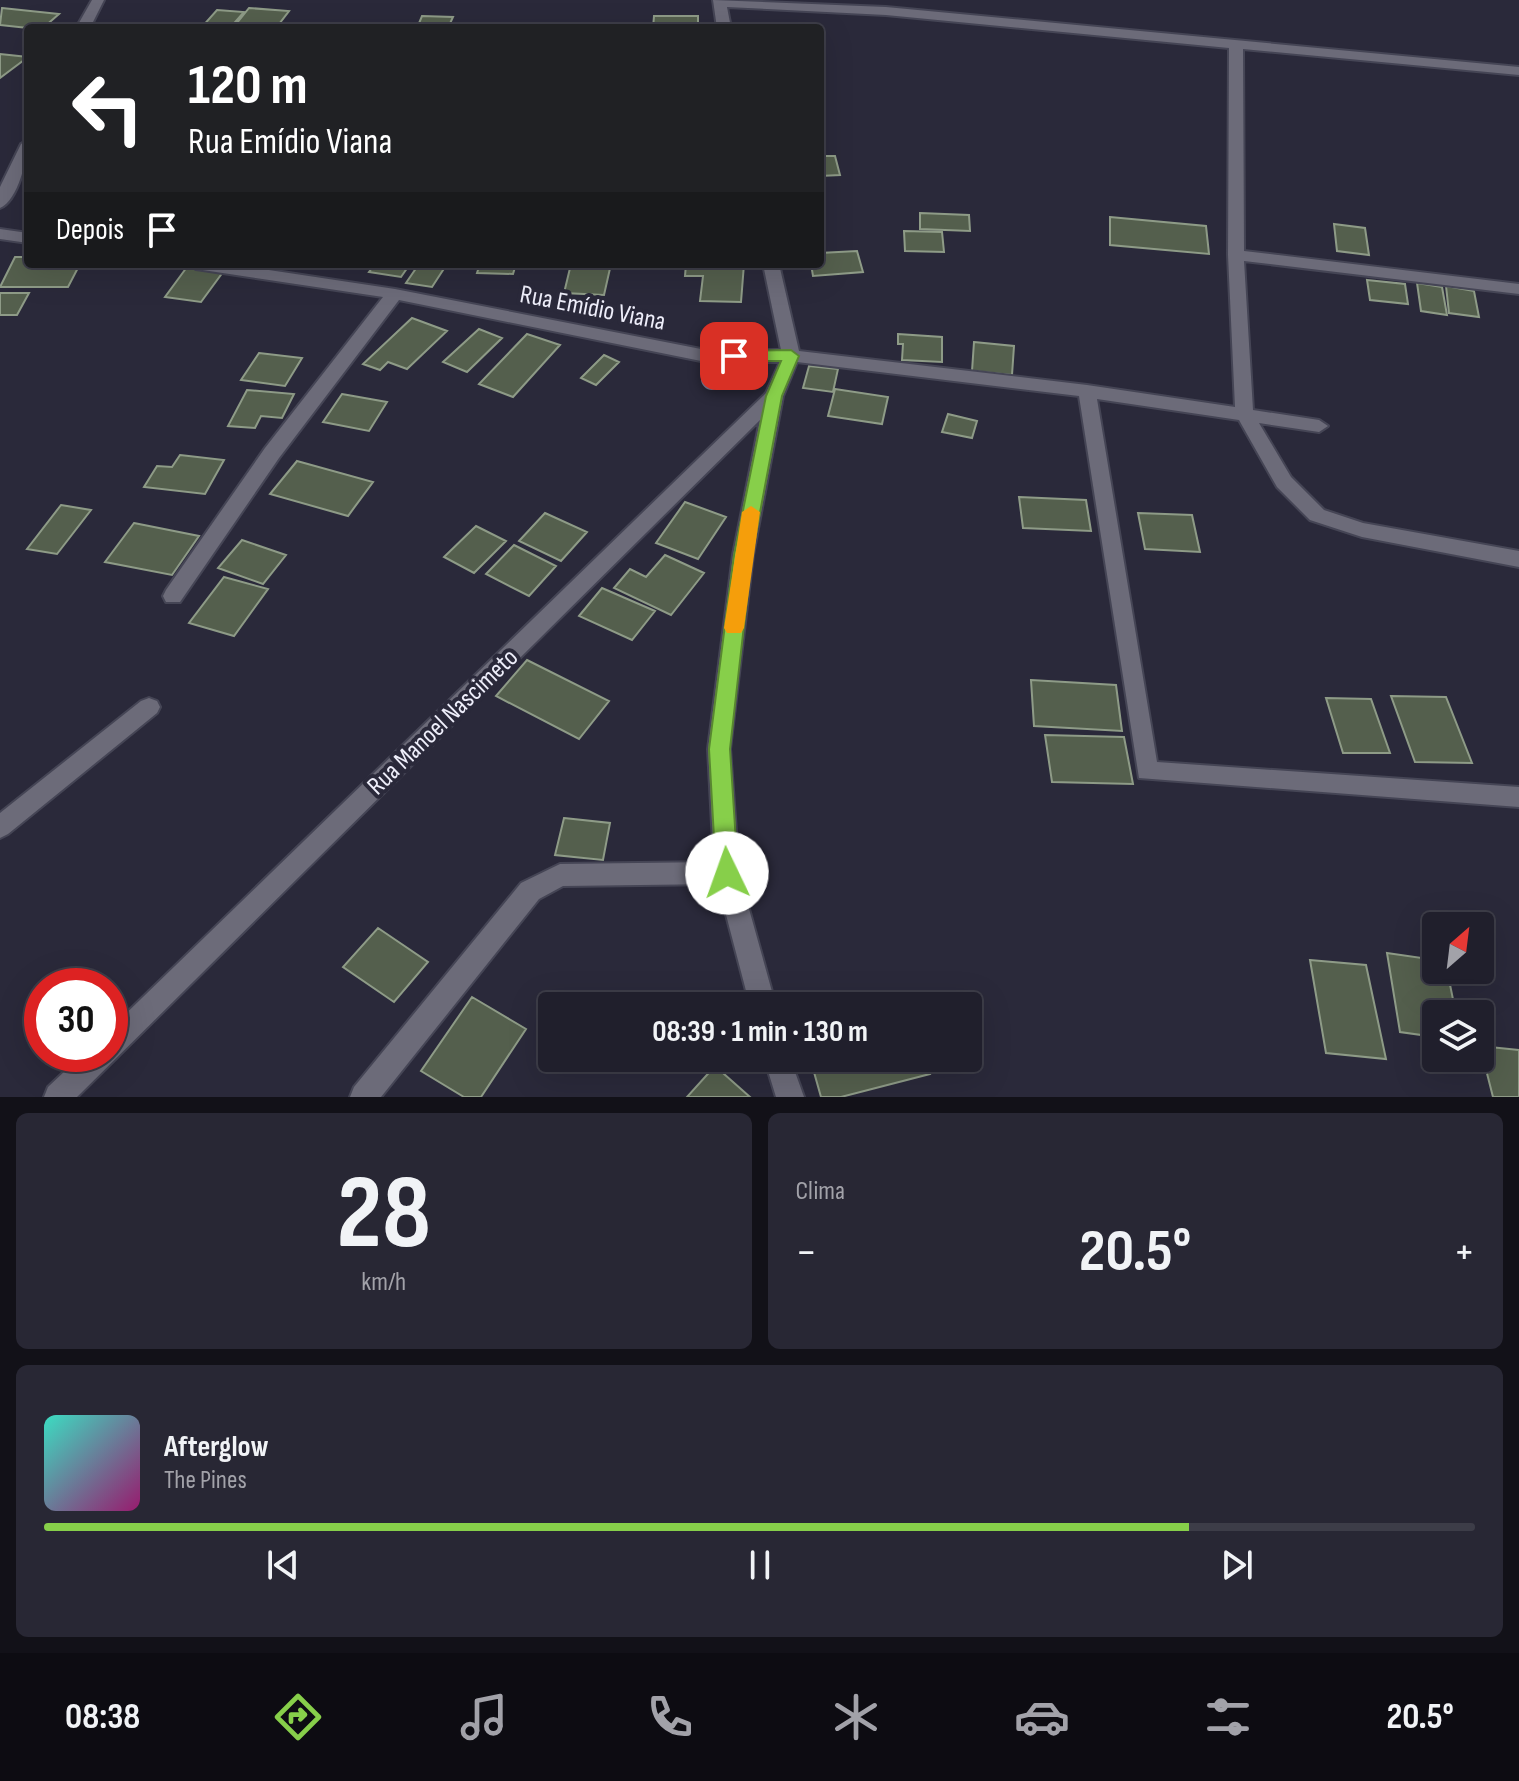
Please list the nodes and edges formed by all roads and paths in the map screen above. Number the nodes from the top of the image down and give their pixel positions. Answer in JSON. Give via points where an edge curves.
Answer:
{"nodes":[{"id":1,"x":98,"y":0,"type":"edge"},
{"id":2,"x":719,"y":2,"type":"edge"},
{"id":3,"x":85,"y":24,"type":"edge"},
{"id":4,"x":723,"y":24,"type":"edge"},
{"id":5,"x":1236,"y":45,"type":"junction"},
{"id":6,"x":1519,"y":71,"type":"edge"},
{"id":7,"x":24,"y":152,"type":"edge"},
{"id":8,"x":0,"y":203,"type":"edge"},
{"id":9,"x":0,"y":234,"type":"edge"},
{"id":10,"x":24,"y":237,"type":"edge"},
{"id":11,"x":1236,"y":255,"type":"junction"},
{"id":12,"x":223,"y":268,"type":"edge"},
{"id":13,"x":772,"y":268,"type":"edge"},
{"id":14,"x":1519,"y":289,"type":"edge"},
{"id":15,"x":395,"y":294,"type":"junction"},
{"id":16,"x":791,"y":356,"type":"junction"},
{"id":17,"x":1087,"y":391,"type":"junction"},
{"id":18,"x":774,"y":396,"type":"junction"},
{"id":19,"x":1244,"y":413,"type":"junction"},
{"id":20,"x":1319,"y":426,"type":"dead end"},
{"id":21,"x":1519,"y":559,"type":"edge"},
{"id":22,"x":173,"y":596,"type":"dead end"},
{"id":23,"x":149,"y":707,"type":"dead end"},
{"id":24,"x":1519,"y":797,"type":"edge"},
{"id":25,"x":0,"y":827,"type":"edge"},
{"id":26,"x":727,"y":873,"type":"junction"},
{"id":27,"x":759,"y":992,"type":"edge"},
{"id":28,"x":128,"y":1029,"type":"edge"},
{"id":29,"x":84,"y":1072,"type":"edge"},
{"id":30,"x":782,"y":1072,"type":"edge"},
{"id":31,"x":58,"y":1097,"type":"edge"},
{"id":32,"x":364,"y":1097,"type":"edge"},
{"id":33,"x":790,"y":1097,"type":"edge"}],
"edges":[{"from":1,"to":3,"type":"street"},
{"from":2,"to":4,"type":"street"},
{"from":2,"to":5,"type":"street","via":[[886,11]]},
{"from":5,"to":6,"type":"street"},
{"from":5,"to":11,"type":"street"},
{"from":7,"to":8,"type":"street"},
{"from":9,"to":10,"type":"street"},
{"from":11,"to":14,"type":"street"},
{"from":11,"to":19,"type":"street"},
{"from":12,"to":15,"type":"street","name":"Rua Emídio Viana"},
{"from":13,"to":16,"type":"street"},
{"from":15,"to":16,"type":"street","name":"Rua Emídio Viana","via":[[706,356]]},
{"from":15,"to":22,"type":"street","via":[[272,453]]},
{"from":16,"to":17,"type":"street","name":"Rua Emídio Viana"},
{"from":16,"to":18,"type":"street"},
{"from":17,"to":19,"type":"street","name":"Rua Emídio Viana"},
{"from":17,"to":24,"type":"street","via":[[1147,771]]},
{"from":18,"to":26,"type":"street","via":[[743,555],[719,749]]},
{"from":18,"to":28,"type":"street","name":"Rua Manoel Nascimeto"},
{"from":19,"to":20,"type":"street","name":"Rua Emídio Viana"},
{"from":19,"to":21,"type":"street","via":[[1284,482],[1317,515],[1362,530]]},
{"from":23,"to":25,"type":"street"},
{"from":26,"to":27,"type":"street"},
{"from":26,"to":32,"type":"street","via":[[560,875],[530,891]]},
{"from":29,"to":31,"type":"street"},
{"from":30,"to":33,"type":"street"}]}
